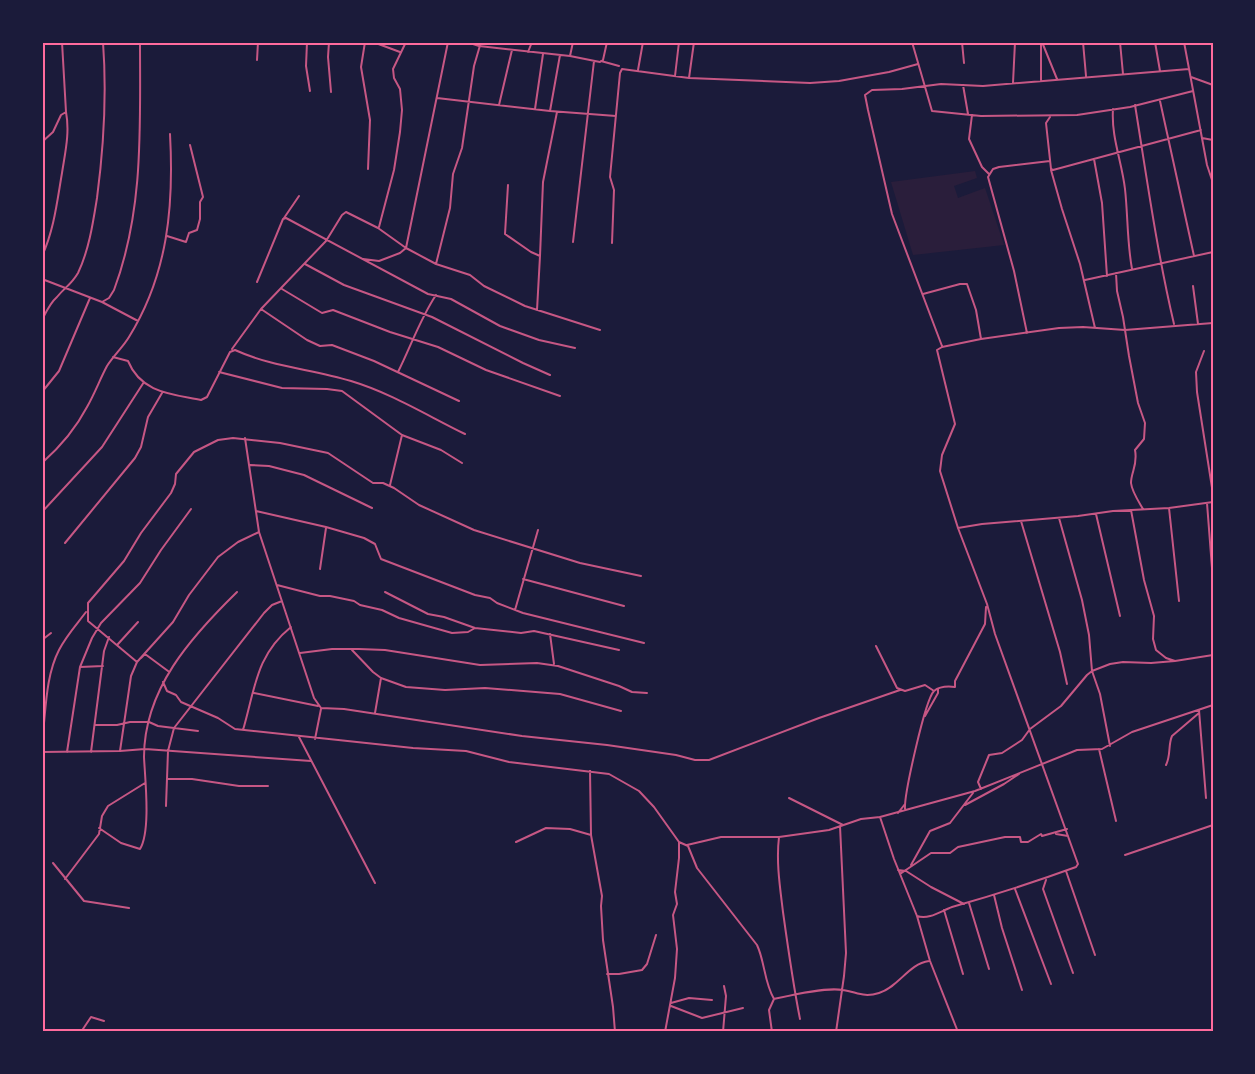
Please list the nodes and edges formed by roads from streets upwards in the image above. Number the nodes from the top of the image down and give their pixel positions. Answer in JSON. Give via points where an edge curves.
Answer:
{"nodes":[{"id":1,"x":44,"y":42,"type":"edge"},
{"id":2,"x":62,"y":42,"type":"edge"},
{"id":3,"x":104,"y":42,"type":"edge"},
{"id":4,"x":110,"y":42,"type":"edge"},
{"id":5,"x":134,"y":42,"type":"edge"},
{"id":6,"x":141,"y":42,"type":"edge"},
{"id":7,"x":258,"y":42,"type":"edge"},
{"id":8,"x":306,"y":42,"type":"edge"},
{"id":9,"x":329,"y":42,"type":"edge"},
{"id":10,"x":359,"y":42,"type":"edge"},
{"id":11,"x":373,"y":42,"type":"edge"},
{"id":12,"x":406,"y":42,"type":"edge"},
{"id":13,"x":448,"y":42,"type":"edge"},
{"id":14,"x":467,"y":42,"type":"edge"},
{"id":15,"x":481,"y":42,"type":"edge"},
{"id":16,"x":532,"y":42,"type":"edge"},
{"id":17,"x":573,"y":42,"type":"edge"},
{"id":18,"x":607,"y":42,"type":"edge"},
{"id":19,"x":643,"y":42,"type":"edge"},
{"id":20,"x":679,"y":42,"type":"edge"},
{"id":21,"x":694,"y":42,"type":"edge"},
{"id":22,"x":912,"y":42,"type":"edge"},
{"id":23,"x":962,"y":42,"type":"edge"},
{"id":24,"x":1015,"y":42,"type":"edge"},
{"id":25,"x":1041,"y":42,"type":"edge"},
{"id":26,"x":1083,"y":42,"type":"edge"},
{"id":27,"x":1120,"y":42,"type":"edge"},
{"id":28,"x":1155,"y":42,"type":"edge"},
{"id":29,"x":1184,"y":42,"type":"edge"},
{"id":30,"x":364,"y":43,"type":"edge"},
{"id":31,"x":479,"y":46,"type":"junction"},
{"id":32,"x":44,"y":48,"type":"dead end"},
{"id":33,"x":512,"y":50,"type":"junction"},
{"id":34,"x":400,"y":52,"type":"junction"},
{"id":35,"x":528,"y":52,"type":"junction"},
{"id":36,"x":543,"y":54,"type":"junction"},
{"id":37,"x":560,"y":54,"type":"junction"},
{"id":38,"x":570,"y":56,"type":"junction"},
{"id":39,"x":257,"y":60,"type":"dead end"},
{"id":40,"x":594,"y":61,"type":"junction"},
{"id":41,"x":601,"y":62,"type":"junction"},
{"id":42,"x":964,"y":63,"type":"dead end"},
{"id":43,"x":918,"y":64,"type":"junction"},
{"id":44,"x":619,"y":66,"type":"dead end"},
{"id":45,"x":1190,"y":69,"type":"junction"},
{"id":46,"x":638,"y":70,"type":"junction"},
{"id":47,"x":1160,"y":71,"type":"junction"},
{"id":48,"x":1123,"y":74,"type":"junction"},
{"id":49,"x":675,"y":76,"type":"junction"},
{"id":50,"x":1086,"y":76,"type":"junction"},
{"id":51,"x":1191,"y":77,"type":"junction"},
{"id":52,"x":689,"y":78,"type":"junction"},
{"id":53,"x":1057,"y":79,"type":"junction"},
{"id":54,"x":1041,"y":80,"type":"junction"},
{"id":55,"x":1013,"y":83,"type":"junction"},
{"id":56,"x":963,"y":85,"type":"junction"},
{"id":57,"x":1213,"y":85,"type":"edge"},
{"id":58,"x":924,"y":87,"type":"junction"},
{"id":59,"x":310,"y":91,"type":"dead end"},
{"id":60,"x":331,"y":92,"type":"dead end"},
{"id":61,"x":1193,"y":92,"type":"junction"},
{"id":62,"x":437,"y":98,"type":"junction"},
{"id":63,"x":1160,"y":100,"type":"junction"},
{"id":64,"x":468,"y":102,"type":"junction"},
{"id":65,"x":499,"y":105,"type":"junction"},
{"id":66,"x":1135,"y":105,"type":"junction"},
{"id":67,"x":535,"y":109,"type":"junction"},
{"id":68,"x":1113,"y":109,"type":"junction"},
{"id":69,"x":550,"y":111,"type":"junction"},
{"id":70,"x":66,"y":112,"type":"junction"},
{"id":71,"x":557,"y":112,"type":"junction"},
{"id":72,"x":586,"y":113,"type":"junction"},
{"id":73,"x":970,"y":115,"type":"junction"},
{"id":74,"x":616,"y":116,"type":"junction"},
{"id":75,"x":1051,"y":116,"type":"junction"},
{"id":76,"x":1201,"y":130,"type":"junction"},
{"id":77,"x":170,"y":134,"type":"dead end"},
{"id":78,"x":1167,"y":138,"type":"junction"},
{"id":79,"x":1202,"y":138,"type":"junction"},
{"id":80,"x":1213,"y":140,"type":"edge"},
{"id":81,"x":42,"y":142,"type":"edge"},
{"id":82,"x":190,"y":145,"type":"dead end"},
{"id":83,"x":1142,"y":146,"type":"junction"},
{"id":84,"x":1117,"y":152,"type":"junction"},
{"id":85,"x":1094,"y":159,"type":"junction"},
{"id":86,"x":1050,"y":161,"type":"junction"},
{"id":87,"x":368,"y":169,"type":"dead end"},
{"id":88,"x":1051,"y":170,"type":"junction"},
{"id":89,"x":989,"y":174,"type":"junction"},
{"id":90,"x":1213,"y":183,"type":"edge"},
{"id":91,"x":508,"y":185,"type":"dead end"},
{"id":92,"x":299,"y":196,"type":"dead end"},
{"id":93,"x":284,"y":218,"type":"junction"},
{"id":94,"x":378,"y":228,"type":"junction"},
{"id":95,"x":167,"y":237,"type":"junction"},
{"id":96,"x":326,"y":241,"type":"junction"},
{"id":97,"x":573,"y":242,"type":"dead end"},
{"id":98,"x":612,"y":243,"type":"dead end"},
{"id":99,"x":406,"y":248,"type":"junction"},
{"id":100,"x":1213,"y":252,"type":"edge"},
{"id":101,"x":42,"y":256,"type":"edge"},
{"id":102,"x":540,"y":256,"type":"junction"},
{"id":103,"x":1194,"y":256,"type":"junction"},
{"id":104,"x":360,"y":259,"type":"junction"},
{"id":105,"x":304,"y":263,"type":"junction"},
{"id":106,"x":1160,"y":263,"type":"junction"},
{"id":107,"x":436,"y":264,"type":"junction"},
{"id":108,"x":1132,"y":269,"type":"junction"},
{"id":109,"x":1116,"y":273,"type":"junction"},
{"id":110,"x":1107,"y":276,"type":"junction"},
{"id":111,"x":42,"y":279,"type":"edge"},
{"id":112,"x":1085,"y":280,"type":"junction"},
{"id":113,"x":257,"y":282,"type":"dead end"},
{"id":114,"x":1193,"y":286,"type":"dead end"},
{"id":115,"x":66,"y":289,"type":"junction"},
{"id":116,"x":282,"y":289,"type":"junction"},
{"id":117,"x":922,"y":294,"type":"junction"},
{"id":118,"x":436,"y":295,"type":"junction"},
{"id":119,"x":90,"y":298,"type":"junction"},
{"id":120,"x":102,"y":302,"type":"junction"},
{"id":121,"x":261,"y":309,"type":"junction"},
{"id":122,"x":537,"y":310,"type":"junction"},
{"id":123,"x":423,"y":314,"type":"junction"},
{"id":124,"x":42,"y":320,"type":"edge"},
{"id":125,"x":138,"y":321,"type":"junction"},
{"id":126,"x":1213,"y":323,"type":"edge"},
{"id":127,"x":1198,"y":324,"type":"junction"},
{"id":128,"x":1175,"y":325,"type":"junction"},
{"id":129,"x":1095,"y":328,"type":"junction"},
{"id":130,"x":600,"y":330,"type":"dead end"},
{"id":131,"x":1125,"y":330,"type":"junction"},
{"id":132,"x":1027,"y":333,"type":"junction"},
{"id":133,"x":981,"y":339,"type":"junction"},
{"id":134,"x":414,"y":340,"type":"junction"},
{"id":135,"x":942,"y":347,"type":"junction"},
{"id":136,"x":575,"y":348,"type":"dead end"},
{"id":137,"x":232,"y":349,"type":"junction"},
{"id":138,"x":1204,"y":351,"type":"dead end"},
{"id":139,"x":113,"y":357,"type":"junction"},
{"id":140,"x":219,"y":372,"type":"junction"},
{"id":141,"x":398,"y":372,"type":"junction"},
{"id":142,"x":550,"y":375,"type":"dead end"},
{"id":143,"x":144,"y":382,"type":"junction"},
{"id":144,"x":42,"y":392,"type":"edge"},
{"id":145,"x":162,"y":393,"type":"junction"},
{"id":146,"x":560,"y":396,"type":"dead end"},
{"id":147,"x":459,"y":401,"type":"dead end"},
{"id":148,"x":465,"y":434,"type":"dead end"},
{"id":149,"x":402,"y":435,"type":"junction"},
{"id":150,"x":245,"y":438,"type":"junction"},
{"id":151,"x":42,"y":464,"type":"edge"},
{"id":152,"x":462,"y":464,"type":"dead end"},
{"id":153,"x":250,"y":465,"type":"junction"},
{"id":154,"x":390,"y":486,"type":"junction"},
{"id":155,"x":1213,"y":494,"type":"edge"},
{"id":156,"x":1213,"y":502,"type":"edge"},
{"id":157,"x":1207,"y":503,"type":"junction"},
{"id":158,"x":372,"y":508,"type":"dead end"},
{"id":159,"x":1169,"y":508,"type":"junction"},
{"id":160,"x":191,"y":509,"type":"dead end"},
{"id":161,"x":1143,"y":509,"type":"junction"},
{"id":162,"x":1131,"y":510,"type":"junction"},
{"id":163,"x":256,"y":511,"type":"junction"},
{"id":164,"x":42,"y":512,"type":"edge"},
{"id":165,"x":1096,"y":514,"type":"junction"},
{"id":166,"x":1059,"y":518,"type":"junction"},
{"id":167,"x":1021,"y":521,"type":"junction"},
{"id":168,"x":326,"y":527,"type":"junction"},
{"id":169,"x":957,"y":528,"type":"junction"},
{"id":170,"x":538,"y":530,"type":"dead end"},
{"id":171,"x":259,"y":532,"type":"junction"},
{"id":172,"x":65,"y":543,"type":"dead end"},
{"id":173,"x":532,"y":549,"type":"junction"},
{"id":174,"x":320,"y":569,"type":"dead end"},
{"id":175,"x":641,"y":576,"type":"dead end"},
{"id":176,"x":523,"y":579,"type":"junction"},
{"id":177,"x":1213,"y":581,"type":"edge"},
{"id":178,"x":277,"y":585,"type":"junction"},
{"id":179,"x":237,"y":592,"type":"dead end"},
{"id":180,"x":386,"y":592,"type":"dead end"},
{"id":181,"x":282,"y":601,"type":"junction"},
{"id":182,"x":1179,"y":601,"type":"dead end"},
{"id":183,"x":987,"y":604,"type":"junction"},
{"id":184,"x":624,"y":606,"type":"dead end"},
{"id":185,"x":515,"y":610,"type":"junction"},
{"id":186,"x":88,"y":611,"type":"junction"},
{"id":187,"x":1120,"y":616,"type":"dead end"},
{"id":188,"x":138,"y":622,"type":"dead end"},
{"id":189,"x":291,"y":627,"type":"junction"},
{"id":190,"x":97,"y":628,"type":"junction"},
{"id":191,"x":475,"y":628,"type":"junction"},
{"id":192,"x":51,"y":633,"type":"dead end"},
{"id":193,"x":550,"y":634,"type":"junction"},
{"id":194,"x":109,"y":637,"type":"junction"},
{"id":195,"x":42,"y":640,"type":"edge"},
{"id":196,"x":644,"y":643,"type":"dead end"},
{"id":197,"x":118,"y":644,"type":"junction"},
{"id":198,"x":876,"y":646,"type":"dead end"},
{"id":199,"x":350,"y":648,"type":"junction"},
{"id":200,"x":619,"y":650,"type":"dead end"},
{"id":201,"x":300,"y":653,"type":"junction"},
{"id":202,"x":1213,"y":655,"type":"edge"},
{"id":203,"x":1175,"y":661,"type":"junction"},
{"id":204,"x":137,"y":662,"type":"junction"},
{"id":205,"x":554,"y":665,"type":"junction"},
{"id":206,"x":103,"y":666,"type":"junction"},
{"id":207,"x":80,"y":667,"type":"junction"},
{"id":208,"x":168,"y":671,"type":"junction"},
{"id":209,"x":1092,"y":671,"type":"junction"},
{"id":210,"x":381,"y":678,"type":"junction"},
{"id":211,"x":163,"y":682,"type":"junction"},
{"id":212,"x":1067,"y":684,"type":"dead end"},
{"id":213,"x":900,"y":690,"type":"junction"},
{"id":214,"x":936,"y":690,"type":"junction"},
{"id":215,"x":254,"y":693,"type":"junction"},
{"id":216,"x":648,"y":693,"type":"dead end"},
{"id":217,"x":1213,"y":705,"type":"edge"},
{"id":218,"x":190,"y":706,"type":"junction"},
{"id":219,"x":320,"y":707,"type":"junction"},
{"id":220,"x":621,"y":711,"type":"dead end"},
{"id":221,"x":1199,"y":711,"type":"junction"},
{"id":222,"x":375,"y":713,"type":"junction"},
{"id":223,"x":149,"y":723,"type":"junction"},
{"id":224,"x":94,"y":724,"type":"junction"},
{"id":225,"x":124,"y":724,"type":"junction"},
{"id":226,"x":174,"y":728,"type":"junction"},
{"id":227,"x":1030,"y":729,"type":"junction"},
{"id":228,"x":243,"y":730,"type":"junction"},
{"id":229,"x":198,"y":731,"type":"dead end"},
{"id":230,"x":299,"y":737,"type":"junction"},
{"id":231,"x":315,"y":739,"type":"junction"},
{"id":232,"x":42,"y":742,"type":"edge"},
{"id":233,"x":1110,"y":746,"type":"junction"},
{"id":234,"x":145,"y":749,"type":"junction"},
{"id":235,"x":1099,"y":749,"type":"junction"},
{"id":236,"x":120,"y":751,"type":"junction"},
{"id":237,"x":168,"y":751,"type":"junction"},
{"id":238,"x":42,"y":752,"type":"edge"},
{"id":239,"x":67,"y":752,"type":"junction"},
{"id":240,"x":91,"y":752,"type":"junction"},
{"id":241,"x":311,"y":761,"type":"junction"},
{"id":242,"x":1043,"y":765,"type":"junction"},
{"id":243,"x":1166,"y":765,"type":"dead end"},
{"id":244,"x":590,"y":771,"type":"junction"},
{"id":245,"x":1019,"y":774,"type":"junction"},
{"id":246,"x":167,"y":779,"type":"junction"},
{"id":247,"x":145,"y":783,"type":"junction"},
{"id":248,"x":268,"y":786,"type":"dead end"},
{"id":249,"x":981,"y":789,"type":"junction"},
{"id":250,"x":975,"y":791,"type":"junction"},
{"id":251,"x":789,"y":798,"type":"dead end"},
{"id":252,"x":1206,"y":798,"type":"dead end"},
{"id":253,"x":905,"y":804,"type":"junction"},
{"id":254,"x":965,"y":805,"type":"junction"},
{"id":255,"x":166,"y":806,"type":"dead end"},
{"id":256,"x":906,"y":811,"type":"junction"},
{"id":257,"x":898,"y":813,"type":"junction"},
{"id":258,"x":880,"y":818,"type":"junction"},
{"id":259,"x":1116,"y":821,"type":"dead end"},
{"id":260,"x":1213,"y":825,"type":"edge"},
{"id":261,"x":841,"y":826,"type":"junction"},
{"id":262,"x":99,"y":828,"type":"junction"},
{"id":263,"x":1067,"y":829,"type":"junction"},
{"id":264,"x":591,"y":834,"type":"junction"},
{"id":265,"x":1053,"y":834,"type":"junction"},
{"id":266,"x":1069,"y":836,"type":"junction"},
{"id":267,"x":779,"y":837,"type":"junction"},
{"id":268,"x":516,"y":842,"type":"dead end"},
{"id":269,"x":679,"y":842,"type":"junction"},
{"id":270,"x":687,"y":845,"type":"junction"},
{"id":271,"x":1125,"y":855,"type":"dead end"},
{"id":272,"x":53,"y":863,"type":"dead end"},
{"id":273,"x":909,"y":867,"type":"junction"},
{"id":274,"x":898,"y":870,"type":"junction"},
{"id":275,"x":906,"y":870,"type":"junction"},
{"id":276,"x":1066,"y":871,"type":"junction"},
{"id":277,"x":900,"y":874,"type":"junction"},
{"id":278,"x":1046,"y":878,"type":"junction"},
{"id":279,"x":65,"y":879,"type":"junction"},
{"id":280,"x":375,"y":883,"type":"dead end"},
{"id":281,"x":1014,"y":889,"type":"junction"},
{"id":282,"x":994,"y":895,"type":"junction"},
{"id":283,"x":968,"y":903,"type":"junction"},
{"id":284,"x":964,"y":904,"type":"junction"},
{"id":285,"x":129,"y":908,"type":"dead end"},
{"id":286,"x":944,"y":910,"type":"junction"},
{"id":287,"x":917,"y":916,"type":"junction"},
{"id":288,"x":656,"y":935,"type":"dead end"},
{"id":289,"x":1095,"y":955,"type":"dead end"},
{"id":290,"x":930,"y":961,"type":"junction"},
{"id":291,"x":990,"y":969,"type":"dead end"},
{"id":292,"x":1073,"y":973,"type":"dead end"},
{"id":293,"x":607,"y":974,"type":"junction"},
{"id":294,"x":963,"y":974,"type":"dead end"},
{"id":295,"x":1051,"y":984,"type":"dead end"},
{"id":296,"x":723,"y":986,"type":"dead end"},
{"id":297,"x":842,"y":989,"type":"junction"},
{"id":298,"x":1022,"y":990,"type":"dead end"},
{"id":299,"x":795,"y":994,"type":"junction"},
{"id":300,"x":774,"y":999,"type":"junction"},
{"id":301,"x":712,"y":1000,"type":"dead end"},
{"id":302,"x":671,"y":1005,"type":"junction"},
{"id":303,"x":743,"y":1008,"type":"dead end"},
{"id":304,"x":724,"y":1013,"type":"junction"},
{"id":305,"x":800,"y":1019,"type":"dead end"},
{"id":306,"x":104,"y":1021,"type":"dead end"},
{"id":307,"x":81,"y":1032,"type":"edge"},
{"id":308,"x":615,"y":1032,"type":"edge"},
{"id":309,"x":665,"y":1032,"type":"edge"},
{"id":310,"x":723,"y":1032,"type":"edge"},
{"id":311,"x":772,"y":1032,"type":"edge"},
{"id":312,"x":836,"y":1032,"type":"edge"},
{"id":313,"x":958,"y":1032,"type":"edge"}],
"edges":[{"from":1,"to":32,"type":"street"},
{"from":2,"to":70,"type":"street"},
{"from":3,"to":4,"type":"street"},
{"from":3,"to":115,"type":"street","via":[[106,119],[93,224],[84,259]]},
{"from":5,"to":6,"type":"street"},
{"from":6,"to":120,"type":"street","via":[[139,175],[133,221],[114,290]]},
{"from":7,"to":39,"type":"street"},
{"from":8,"to":59,"type":"street"},
{"from":9,"to":60,"type":"street"},
{"from":10,"to":30,"type":"street"},
{"from":11,"to":34,"type":"street"},
{"from":12,"to":34,"type":"street"},
{"from":13,"to":62,"type":"street"},
{"from":14,"to":31,"type":"street"},
{"from":15,"to":31,"type":"street"},
{"from":16,"to":35,"type":"street"},
{"from":17,"to":38,"type":"street"},
{"from":18,"to":41,"type":"street"},
{"from":19,"to":46,"type":"street"},
{"from":20,"to":49,"type":"street"},
{"from":21,"to":52,"type":"street"},
{"from":22,"to":43,"type":"street"},
{"from":23,"to":42,"type":"street"},
{"from":24,"to":55,"type":"street"},
{"from":25,"to":53,"type":"street"},
{"from":25,"to":54,"type":"street"},
{"from":26,"to":50,"type":"street"},
{"from":27,"to":48,"type":"street"},
{"from":28,"to":47,"type":"street"},
{"from":29,"to":45,"type":"street"},
{"from":30,"to":87,"type":"street","via":[[361,67],[370,126]]},
{"from":31,"to":33,"type":"street"},
{"from":31,"to":64,"type":"street"},
{"from":33,"to":35,"type":"street"},
{"from":33,"to":65,"type":"street"},
{"from":34,"to":94,"type":"street","via":[[393,72],[400,89],[400,132]]},
{"from":35,"to":36,"type":"street"},
{"from":36,"to":37,"type":"street"},
{"from":36,"to":67,"type":"street"},
{"from":37,"to":38,"type":"street"},
{"from":37,"to":69,"type":"street"},
{"from":38,"to":40,"type":"street"},
{"from":40,"to":41,"type":"street"},
{"from":40,"to":72,"type":"street"},
{"from":41,"to":44,"type":"street"},
{"from":43,"to":52,"type":"street","via":[[839,81],[784,83]]},
{"from":43,"to":58,"type":"street"},
{"from":45,"to":47,"type":"street"},
{"from":45,"to":51,"type":"street"},
{"from":46,"to":49,"type":"street"},
{"from":46,"to":74,"type":"street","via":[[620,71]]},
{"from":47,"to":48,"type":"street"},
{"from":48,"to":50,"type":"street"},
{"from":49,"to":52,"type":"street"},
{"from":50,"to":53,"type":"street"},
{"from":51,"to":57,"type":"street"},
{"from":51,"to":61,"type":"street"},
{"from":53,"to":54,"type":"street"},
{"from":54,"to":55,"type":"street"},
{"from":55,"to":56,"type":"street"},
{"from":56,"to":58,"type":"street"},
{"from":56,"to":73,"type":"street"},
{"from":58,"to":73,"type":"street","via":[[932,111]]},
{"from":58,"to":117,"type":"street","via":[[872,90],[865,95],[892,214]]},
{"from":61,"to":63,"type":"street"},
{"from":61,"to":76,"type":"street"},
{"from":62,"to":64,"type":"street"},
{"from":62,"to":99,"type":"street"},
{"from":63,"to":66,"type":"street"},
{"from":63,"to":78,"type":"street"},
{"from":64,"to":65,"type":"street"},
{"from":64,"to":107,"type":"street","via":[[462,148],[453,174],[450,208]]},
{"from":65,"to":67,"type":"street"},
{"from":66,"to":68,"type":"street"},
{"from":66,"to":83,"type":"street"},
{"from":67,"to":69,"type":"street"},
{"from":68,"to":75,"type":"street"},
{"from":68,"to":84,"type":"street"},
{"from":69,"to":71,"type":"street"},
{"from":70,"to":81,"type":"street"},
{"from":70,"to":101,"type":"street","via":[[68,135],[50,238]]},
{"from":71,"to":72,"type":"street"},
{"from":71,"to":102,"type":"street","via":[[543,182]]},
{"from":72,"to":74,"type":"street"},
{"from":72,"to":97,"type":"street"},
{"from":73,"to":75,"type":"street"},
{"from":73,"to":89,"type":"street","via":[[971,145]]},
{"from":74,"to":98,"type":"street","via":[[610,177],[614,190]]},
{"from":75,"to":86,"type":"street","via":[[1046,123]]},
{"from":76,"to":78,"type":"street"},
{"from":76,"to":79,"type":"street"},
{"from":77,"to":95,"type":"street"},
{"from":78,"to":83,"type":"street"},
{"from":78,"to":103,"type":"street"},
{"from":79,"to":80,"type":"street"},
{"from":79,"to":90,"type":"street"},
{"from":82,"to":95,"type":"street","via":[[203,197],[199,224],[186,242]]},
{"from":83,"to":84,"type":"street"},
{"from":83,"to":106,"type":"street"},
{"from":84,"to":85,"type":"street"},
{"from":84,"to":108,"type":"street","via":[[1125,187]]},
{"from":85,"to":88,"type":"street"},
{"from":85,"to":110,"type":"street","via":[[1102,203]]},
{"from":86,"to":88,"type":"street"},
{"from":86,"to":89,"type":"street","via":[[999,167]]},
{"from":88,"to":112,"type":"street"},
{"from":89,"to":132,"type":"street","via":[[988,183]]},
{"from":91,"to":102,"type":"street","via":[[505,234]]},
{"from":92,"to":93,"type":"street"},
{"from":93,"to":96,"type":"street"},
{"from":93,"to":113,"type":"street"},
{"from":94,"to":96,"type":"street","via":[[346,212]]},
{"from":94,"to":99,"type":"street"},
{"from":95,"to":125,"type":"street"},
{"from":96,"to":104,"type":"street"},
{"from":96,"to":105,"type":"street"},
{"from":99,"to":104,"type":"street","via":[[379,261]]},
{"from":99,"to":107,"type":"street"},
{"from":100,"to":103,"type":"street"},
{"from":102,"to":122,"type":"street"},
{"from":103,"to":106,"type":"street"},
{"from":104,"to":118,"type":"street"},
{"from":105,"to":116,"type":"street"},
{"from":105,"to":123,"type":"street","via":[[344,285]]},
{"from":106,"to":108,"type":"street"},
{"from":106,"to":128,"type":"street"},
{"from":107,"to":122,"type":"street","via":[[470,275],[484,286]]},
{"from":108,"to":109,"type":"street"},
{"from":109,"to":110,"type":"street"},
{"from":109,"to":131,"type":"street"},
{"from":110,"to":112,"type":"street"},
{"from":111,"to":115,"type":"street"},
{"from":112,"to":129,"type":"street"},
{"from":114,"to":127,"type":"street"},
{"from":115,"to":119,"type":"street"},
{"from":115,"to":124,"type":"street","via":[[55,298]]},
{"from":116,"to":121,"type":"street"},
{"from":116,"to":134,"type":"street","via":[[322,313],[333,310]]},
{"from":117,"to":133,"type":"street","via":[[967,285]]},
{"from":117,"to":135,"type":"street"},
{"from":118,"to":123,"type":"street"},
{"from":118,"to":136,"type":"street","via":[[452,299],[500,326]]},
{"from":119,"to":120,"type":"street"},
{"from":119,"to":144,"type":"street","via":[[63,362]]},
{"from":120,"to":125,"type":"street"},
{"from":121,"to":137,"type":"street"},
{"from":121,"to":141,"type":"street","via":[[320,346],[332,345]]},
{"from":122,"to":130,"type":"street"},
{"from":123,"to":134,"type":"street"},
{"from":123,"to":142,"type":"street"},
{"from":125,"to":139,"type":"street"},
{"from":126,"to":127,"type":"street"},
{"from":127,"to":128,"type":"street"},
{"from":128,"to":131,"type":"street"},
{"from":129,"to":131,"type":"street"},
{"from":129,"to":132,"type":"street"},
{"from":131,"to":161,"type":"street","via":[[1146,432],[1135,450],[1131,482]]},
{"from":132,"to":133,"type":"street"},
{"from":133,"to":135,"type":"street"},
{"from":134,"to":141,"type":"street"},
{"from":134,"to":146,"type":"street"},
{"from":135,"to":169,"type":"street","via":[[937,351],[955,424],[940,471]]},
{"from":137,"to":140,"type":"street"},
{"from":137,"to":148,"type":"street","via":[[266,362],[361,384]]},
{"from":138,"to":155,"type":"street","via":[[1196,372],[1197,392]]},
{"from":139,"to":143,"type":"street","via":[[128,361],[133,374]]},
{"from":139,"to":151,"type":"street","via":[[71,432]]},
{"from":140,"to":145,"type":"street","via":[[204,400]]},
{"from":140,"to":149,"type":"street","via":[[282,388],[342,392]]},
{"from":141,"to":147,"type":"street"},
{"from":143,"to":145,"type":"street"},
{"from":143,"to":164,"type":"street","via":[[102,447]]},
{"from":145,"to":172,"type":"street","via":[[148,417],[135,458]]},
{"from":149,"to":152,"type":"street","via":[[441,450]]},
{"from":149,"to":154,"type":"street"},
{"from":150,"to":153,"type":"street"},
{"from":150,"to":154,"type":"street","via":[[328,453],[373,483]]},
{"from":150,"to":186,"type":"street","via":[[218,440],[194,452],[175,476],[171,493],[124,561],[89,601]]},
{"from":153,"to":158,"type":"street","via":[[304,475]]},
{"from":153,"to":163,"type":"street"},
{"from":154,"to":173,"type":"street","via":[[419,505],[474,530]]},
{"from":156,"to":157,"type":"street"},
{"from":157,"to":159,"type":"street"},
{"from":157,"to":177,"type":"street"},
{"from":159,"to":161,"type":"street"},
{"from":159,"to":182,"type":"street"},
{"from":160,"to":190,"type":"street","via":[[140,583]]},
{"from":161,"to":162,"type":"street"},
{"from":162,"to":165,"type":"street"},
{"from":162,"to":203,"type":"street","via":[[1154,616],[1154,644],[1161,654]]},
{"from":163,"to":168,"type":"street"},
{"from":163,"to":171,"type":"street"},
{"from":165,"to":166,"type":"street"},
{"from":165,"to":187,"type":"street"},
{"from":166,"to":167,"type":"street"},
{"from":166,"to":209,"type":"street","via":[[1082,600]]},
{"from":167,"to":169,"type":"street"},
{"from":167,"to":212,"type":"street"},
{"from":168,"to":174,"type":"street"},
{"from":168,"to":185,"type":"street","via":[[375,544],[381,559]]},
{"from":169,"to":183,"type":"street"},
{"from":170,"to":173,"type":"street"},
{"from":171,"to":178,"type":"street"},
{"from":171,"to":204,"type":"street","via":[[218,557],[173,622]]},
{"from":173,"to":175,"type":"street"},
{"from":173,"to":176,"type":"street"},
{"from":176,"to":184,"type":"street"},
{"from":176,"to":185,"type":"street"},
{"from":178,"to":181,"type":"street"},
{"from":178,"to":191,"type":"street","via":[[354,601],[452,633]]},
{"from":179,"to":208,"type":"street"},
{"from":180,"to":191,"type":"street","via":[[428,614]]},
{"from":181,"to":189,"type":"street"},
{"from":181,"to":218,"type":"street","via":[[264,613]]},
{"from":183,"to":214,"type":"street","via":[[985,624],[955,687]]},
{"from":183,"to":227,"type":"street"},
{"from":185,"to":196,"type":"street"},
{"from":186,"to":190,"type":"street","via":[[88,621]]},
{"from":186,"to":232,"type":"street","via":[[54,661]]},
{"from":188,"to":197,"type":"street"},
{"from":189,"to":201,"type":"street"},
{"from":189,"to":215,"type":"street","via":[[265,655]]},
{"from":190,"to":194,"type":"street"},
{"from":190,"to":207,"type":"street"},
{"from":191,"to":193,"type":"street"},
{"from":192,"to":195,"type":"street"},
{"from":193,"to":200,"type":"street"},
{"from":193,"to":205,"type":"street"},
{"from":194,"to":197,"type":"street"},
{"from":194,"to":206,"type":"street"},
{"from":197,"to":204,"type":"street"},
{"from":198,"to":213,"type":"street"},
{"from":199,"to":201,"type":"street"},
{"from":199,"to":205,"type":"street","via":[[480,665]]},
{"from":199,"to":210,"type":"street"},
{"from":201,"to":219,"type":"street"},
{"from":202,"to":203,"type":"street"},
{"from":203,"to":209,"type":"street","via":[[1123,662]]},
{"from":204,"to":208,"type":"street","via":[[145,654]]},
{"from":204,"to":225,"type":"street"},
{"from":205,"to":216,"type":"street","via":[[632,692]]},
{"from":206,"to":207,"type":"street"},
{"from":206,"to":224,"type":"street"},
{"from":207,"to":239,"type":"street"},
{"from":208,"to":211,"type":"street"},
{"from":209,"to":227,"type":"street","via":[[1061,706]]},
{"from":209,"to":233,"type":"street"},
{"from":210,"to":220,"type":"street","via":[[406,687],[560,694]]},
{"from":210,"to":222,"type":"street"},
{"from":211,"to":218,"type":"street","via":[[167,691]]},
{"from":211,"to":223,"type":"street"},
{"from":213,"to":214,"type":"street","via":[[925,685]]},
{"from":213,"to":222,"type":"street","via":[[709,760]]},
{"from":214,"to":253,"type":"street","via":[[927,705]]},
{"from":215,"to":219,"type":"street"},
{"from":215,"to":228,"type":"street"},
{"from":217,"to":221,"type":"street"},
{"from":218,"to":226,"type":"street"},
{"from":218,"to":228,"type":"street"},
{"from":219,"to":222,"type":"street"},
{"from":219,"to":231,"type":"street"},
{"from":221,"to":233,"type":"street","via":[[1132,732]]},
{"from":221,"to":243,"type":"street","via":[[1172,736]]},
{"from":221,"to":252,"type":"street"},
{"from":223,"to":225,"type":"street"},
{"from":223,"to":226,"type":"street"},
{"from":223,"to":234,"type":"street"},
{"from":224,"to":225,"type":"street"},
{"from":224,"to":240,"type":"street"},
{"from":225,"to":236,"type":"street"},
{"from":226,"to":229,"type":"street"},
{"from":226,"to":237,"type":"street"},
{"from":227,"to":242,"type":"street"},
{"from":227,"to":249,"type":"street","via":[[1022,740],[1002,753],[989,754],[978,782]]},
{"from":228,"to":230,"type":"street"},
{"from":230,"to":231,"type":"street"},
{"from":230,"to":241,"type":"street"},
{"from":231,"to":244,"type":"street","via":[[466,751],[509,762]]},
{"from":233,"to":235,"type":"street"},
{"from":234,"to":236,"type":"street"},
{"from":234,"to":237,"type":"street"},
{"from":234,"to":247,"type":"street"},
{"from":235,"to":242,"type":"street","via":[[1081,749]]},
{"from":235,"to":259,"type":"street"},
{"from":236,"to":240,"type":"street"},
{"from":237,"to":241,"type":"street"},
{"from":237,"to":246,"type":"street"},
{"from":238,"to":239,"type":"street"},
{"from":239,"to":240,"type":"street"},
{"from":241,"to":280,"type":"street"},
{"from":242,"to":245,"type":"street"},
{"from":242,"to":263,"type":"street"},
{"from":244,"to":264,"type":"street"},
{"from":244,"to":269,"type":"street","via":[[609,774],[639,791]]},
{"from":245,"to":249,"type":"street"},
{"from":245,"to":254,"type":"street"},
{"from":246,"to":248,"type":"street"},
{"from":246,"to":255,"type":"street"},
{"from":247,"to":262,"type":"street","via":[[108,806]]},
{"from":247,"to":262,"type":"street","via":[[146,829],[140,849]]},
{"from":249,"to":250,"type":"street"},
{"from":250,"to":254,"type":"street"},
{"from":250,"to":256,"type":"street"},
{"from":251,"to":261,"type":"street"},
{"from":253,"to":256,"type":"street"},
{"from":253,"to":257,"type":"street"},
{"from":254,"to":273,"type":"street","via":[[950,823],[930,831]]},
{"from":256,"to":257,"type":"street"},
{"from":257,"to":258,"type":"street"},
{"from":258,"to":261,"type":"street"},
{"from":258,"to":274,"type":"street"},
{"from":260,"to":271,"type":"street"},
{"from":261,"to":267,"type":"street"},
{"from":261,"to":297,"type":"street","via":[[846,953]]},
{"from":262,"to":279,"type":"street","via":[[90,848]]},
{"from":263,"to":265,"type":"street"},
{"from":263,"to":266,"type":"street"},
{"from":264,"to":268,"type":"street","via":[[546,828]]},
{"from":264,"to":293,"type":"street","via":[[602,896]]},
{"from":265,"to":266,"type":"street"},
{"from":265,"to":273,"type":"street","via":[[1041,834],[1028,842],[1022,842],[1020,837],[1005,837],[958,847],[950,853],[931,853]]},
{"from":266,"to":276,"type":"street","via":[[1078,864]]},
{"from":267,"to":270,"type":"street","via":[[721,837]]},
{"from":267,"to":299,"type":"street","via":[[779,879]]},
{"from":269,"to":270,"type":"street"},
{"from":269,"to":302,"type":"street","via":[[674,915],[677,949]]},
{"from":270,"to":300,"type":"street","via":[[697,868],[757,945]]},
{"from":272,"to":279,"type":"street"},
{"from":273,"to":275,"type":"street"},
{"from":274,"to":275,"type":"street"},
{"from":274,"to":277,"type":"street"},
{"from":275,"to":277,"type":"street"},
{"from":275,"to":284,"type":"street"},
{"from":276,"to":278,"type":"street"},
{"from":276,"to":289,"type":"street"},
{"from":277,"to":287,"type":"street"},
{"from":278,"to":281,"type":"street"},
{"from":278,"to":292,"type":"street","via":[[1043,888]]},
{"from":279,"to":285,"type":"street","via":[[85,901]]},
{"from":281,"to":282,"type":"street"},
{"from":281,"to":295,"type":"street"},
{"from":282,"to":283,"type":"street"},
{"from":282,"to":298,"type":"street"},
{"from":283,"to":284,"type":"street"},
{"from":283,"to":291,"type":"street"},
{"from":284,"to":286,"type":"street"},
{"from":286,"to":287,"type":"street","via":[[927,917]]},
{"from":286,"to":294,"type":"street"},
{"from":287,"to":290,"type":"street"},
{"from":288,"to":293,"type":"street","via":[[642,970]]},
{"from":290,"to":297,"type":"street","via":[[913,967],[889,989],[877,994],[861,995]]},
{"from":290,"to":313,"type":"street"},
{"from":293,"to":308,"type":"street"},
{"from":296,"to":304,"type":"street"},
{"from":297,"to":299,"type":"street"},
{"from":297,"to":312,"type":"street"},
{"from":299,"to":300,"type":"street"},
{"from":299,"to":305,"type":"street"},
{"from":300,"to":311,"type":"street","via":[[769,1010]]},
{"from":301,"to":302,"type":"street","via":[[688,998]]},
{"from":302,"to":304,"type":"street","via":[[702,1018]]},
{"from":302,"to":309,"type":"street"},
{"from":303,"to":304,"type":"street"},
{"from":304,"to":310,"type":"street"},
{"from":306,"to":307,"type":"street","via":[[91,1017]]}]}
